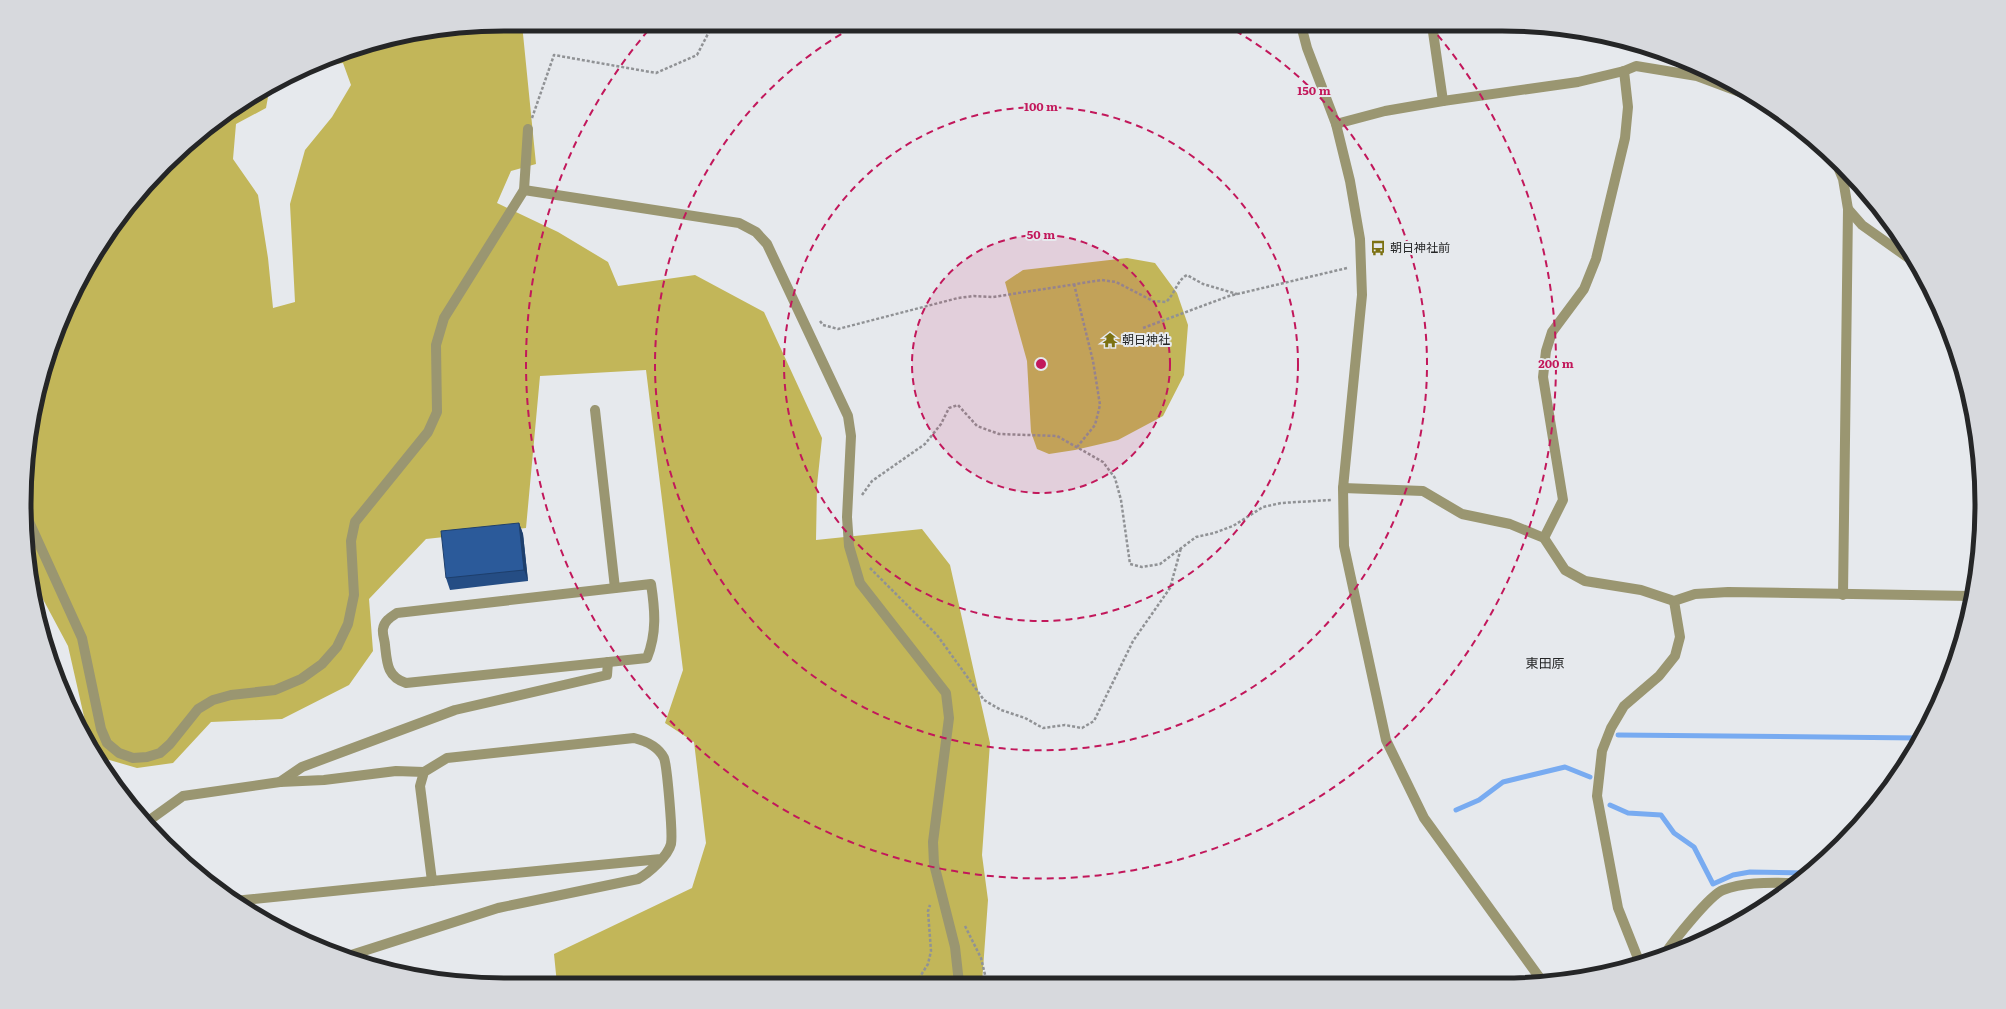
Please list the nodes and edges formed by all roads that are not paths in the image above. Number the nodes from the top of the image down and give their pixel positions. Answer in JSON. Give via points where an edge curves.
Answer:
{"nodes":[{"id":1,"x":1303,"y":31,"type":"edge"},
{"id":2,"x":1433,"y":31,"type":"edge"},
{"id":3,"x":1624,"y":71,"type":"junction"},
{"id":4,"x":1719,"y":84,"type":"edge"},
{"id":5,"x":1443,"y":101,"type":"junction"},
{"id":6,"x":1336,"y":124,"type":"junction"},
{"id":7,"x":528,"y":129,"type":"road end"},
{"id":8,"x":1842,"y":176,"type":"edge"},
{"id":9,"x":524,"y":190,"type":"junction"},
{"id":10,"x":1848,"y":209,"type":"junction"},
{"id":11,"x":1903,"y":254,"type":"edge"},
{"id":12,"x":595,"y":410,"type":"dead end"},
{"id":13,"x":1344,"y":488,"type":"junction"},
{"id":14,"x":32,"y":528,"type":"edge"},
{"id":15,"x":1544,"y":538,"type":"junction"},
{"id":16,"x":615,"y":588,"type":"junction"},
{"id":17,"x":1842,"y":595,"type":"junction"},
{"id":18,"x":1966,"y":596,"type":"edge"},
{"id":19,"x":1674,"y":601,"type":"junction"},
{"id":20,"x":608,"y":662,"type":"junction"},
{"id":21,"x":424,"y":772,"type":"junction"},
{"id":22,"x":280,"y":782,"type":"junction"},
{"id":23,"x":151,"y":819,"type":"edge"},
{"id":24,"x":661,"y":859,"type":"junction"},
{"id":25,"x":432,"y":880,"type":"junction"},
{"id":26,"x":1786,"y":883,"type":"edge"},
{"id":27,"x":244,"y":900,"type":"edge"},
{"id":28,"x":1671,"y":947,"type":"edge"},
{"id":29,"x":355,"y":954,"type":"edge"},
{"id":30,"x":1638,"y":958,"type":"edge"},
{"id":31,"x":1539,"y":976,"type":"edge"},
{"id":32,"x":958,"y":978,"type":"edge"}],
"edges":[{"from":1,"to":6,"type":"street"},
{"from":2,"to":5,"type":"street"},
{"from":3,"to":4,"type":"street","via":[[1636,66],[1697,76]]},
{"from":3,"to":5,"type":"street","via":[[1578,82]]},
{"from":3,"to":15,"type":"street","via":[[1628,108],[1625,138],[1596,259],[1584,289],[1552,332],[1546,351],[1543,377],[1563,500]]},
{"from":5,"to":6,"type":"street","via":[[1385,111]]},
{"from":6,"to":13,"type":"street","via":[[1350,181],[1362,265],[1362,295]]},
{"from":7,"to":9,"type":"street"},
{"from":8,"to":10,"type":"street"},
{"from":9,"to":14,"type":"street","via":[[444,318],[436,345],[436,412],[428,432],[355,522],[351,541],[354,595],[348,624],[337,646],[322,664],[301,679],[275,690],[231,695],[213,700],[198,709],[160,753],[133,758],[119,753],[107,743],[100,729],[82,638]]},
{"from":9,"to":32,"type":"street","via":[[739,223],[756,232],[767,244],[848,416],[851,436],[847,516],[849,546],[860,583],[946,693],[950,718],[933,842],[934,864],[955,947]]},
{"from":10,"to":11,"type":"street","via":[[1862,225]]},
{"from":10,"to":17,"type":"street"},
{"from":12,"to":16,"type":"street"},
{"from":13,"to":15,"type":"street","via":[[1423,492],[1462,514],[1510,524]]},
{"from":13,"to":31,"type":"street","via":[[1344,546],[1386,740],[1424,818]]},
{"from":15,"to":19,"type":"street","via":[[1565,570],[1585,581],[1641,590]]},
{"from":16,"to":20,"type":"street","via":[[651,584],[656,613],[647,658]]},
{"from":16,"to":20,"type":"street","via":[[397,613],[388,619],[383,629],[388,669],[398,681],[406,683]]},
{"from":17,"to":18,"type":"street"},
{"from":17,"to":19,"type":"street","via":[[1728,592],[1695,594]]},
{"from":19,"to":30,"type":"street","via":[[1680,637],[1675,656],[1659,676],[1624,706],[1611,728],[1602,751],[1597,796],[1618,908]]},
{"from":20,"to":22,"type":"street","via":[[608,675],[455,710],[302,767]]},
{"from":21,"to":22,"type":"street","via":[[396,771],[324,780]]},
{"from":21,"to":24,"type":"street","via":[[447,758],[634,738],[647,741],[664,759],[671,818],[671,845]]},
{"from":21,"to":25,"type":"street","via":[[420,786]]},
{"from":22,"to":23,"type":"street","via":[[183,796]]},
{"from":24,"to":25,"type":"street"},
{"from":24,"to":29,"type":"street","via":[[649,873],[638,879],[498,908]]},
{"from":25,"to":27,"type":"street"},
{"from":26,"to":28,"type":"street","via":[[1745,884],[1722,890],[1696,915]]}]}
